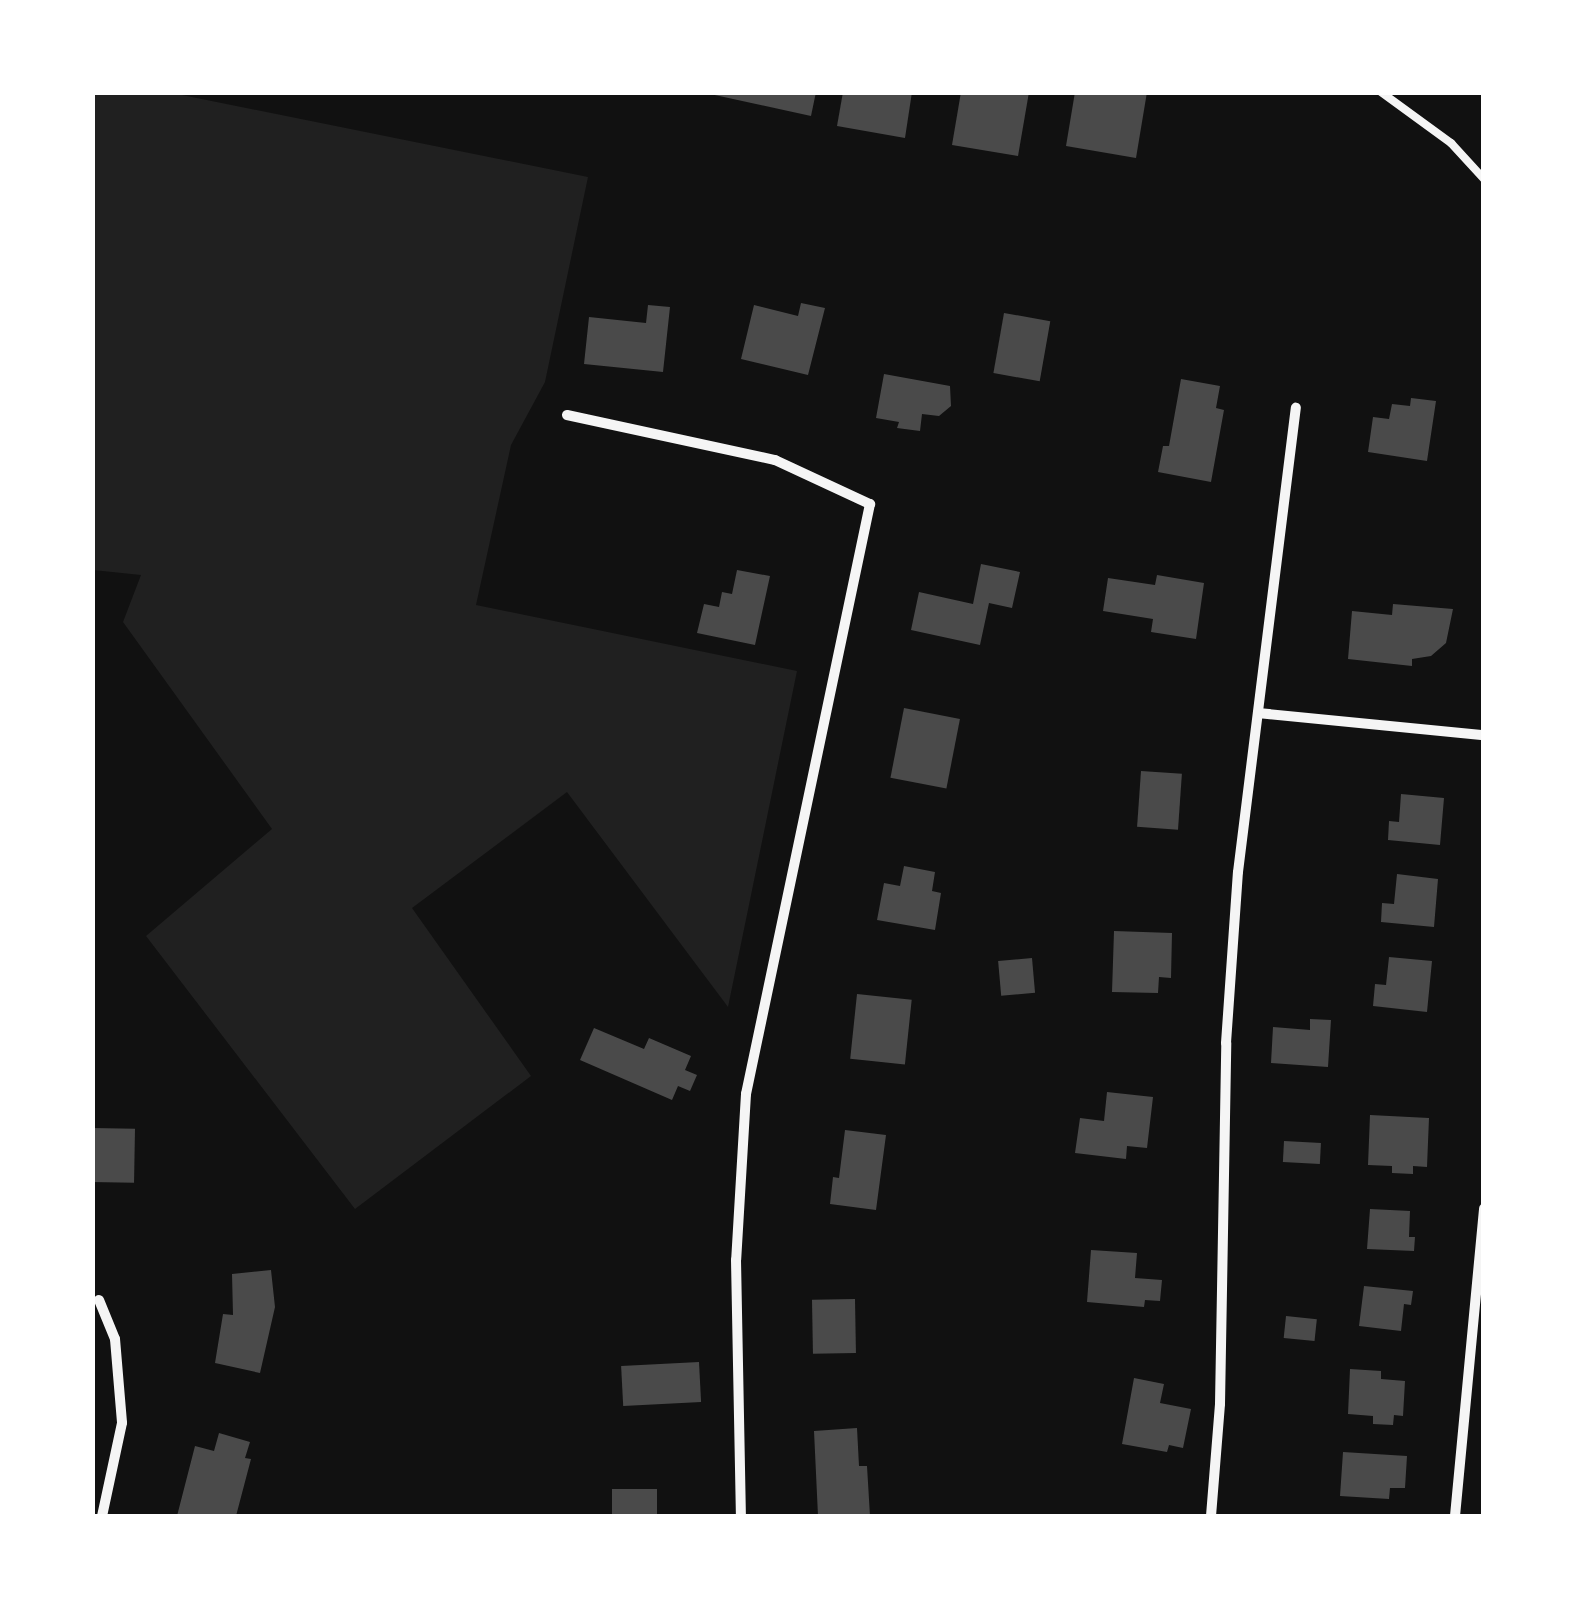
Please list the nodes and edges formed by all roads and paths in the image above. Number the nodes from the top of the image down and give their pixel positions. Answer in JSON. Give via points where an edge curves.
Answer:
{"nodes":[{"id":1,"x":1381,"y":92,"type":"edge"},
{"id":2,"x":1484,"y":179,"type":"edge"},
{"id":3,"x":1296,"y":408,"type":"dead end"},
{"id":4,"x":567,"y":415,"type":"dead end"},
{"id":5,"x":1258,"y":713,"type":"junction"},
{"id":6,"x":1484,"y":735,"type":"edge"},
{"id":7,"x":1484,"y":1208,"type":"edge"},
{"id":8,"x":99,"y":1300,"type":"dead end"},
{"id":9,"x":102,"y":1516,"type":"edge"},
{"id":10,"x":741,"y":1516,"type":"edge"},
{"id":11,"x":1211,"y":1516,"type":"edge"},
{"id":12,"x":1456,"y":1516,"type":"edge"}],
"edges":[{"from":1,"to":2,"type":"lane","via":[[1451,143]]},
{"from":3,"to":5,"type":"street"},
{"from":4,"to":10,"type":"street","via":[[775,460],[870,504],[746,1094],[736,1260]]},
{"from":5,"to":6,"type":"street"},
{"from":5,"to":11,"type":"street","via":[[1226,1043],[1220,1404]]},
{"from":7,"to":12,"type":"street"},
{"from":8,"to":9,"type":"street","via":[[117,1352],[122,1422]]}]}
